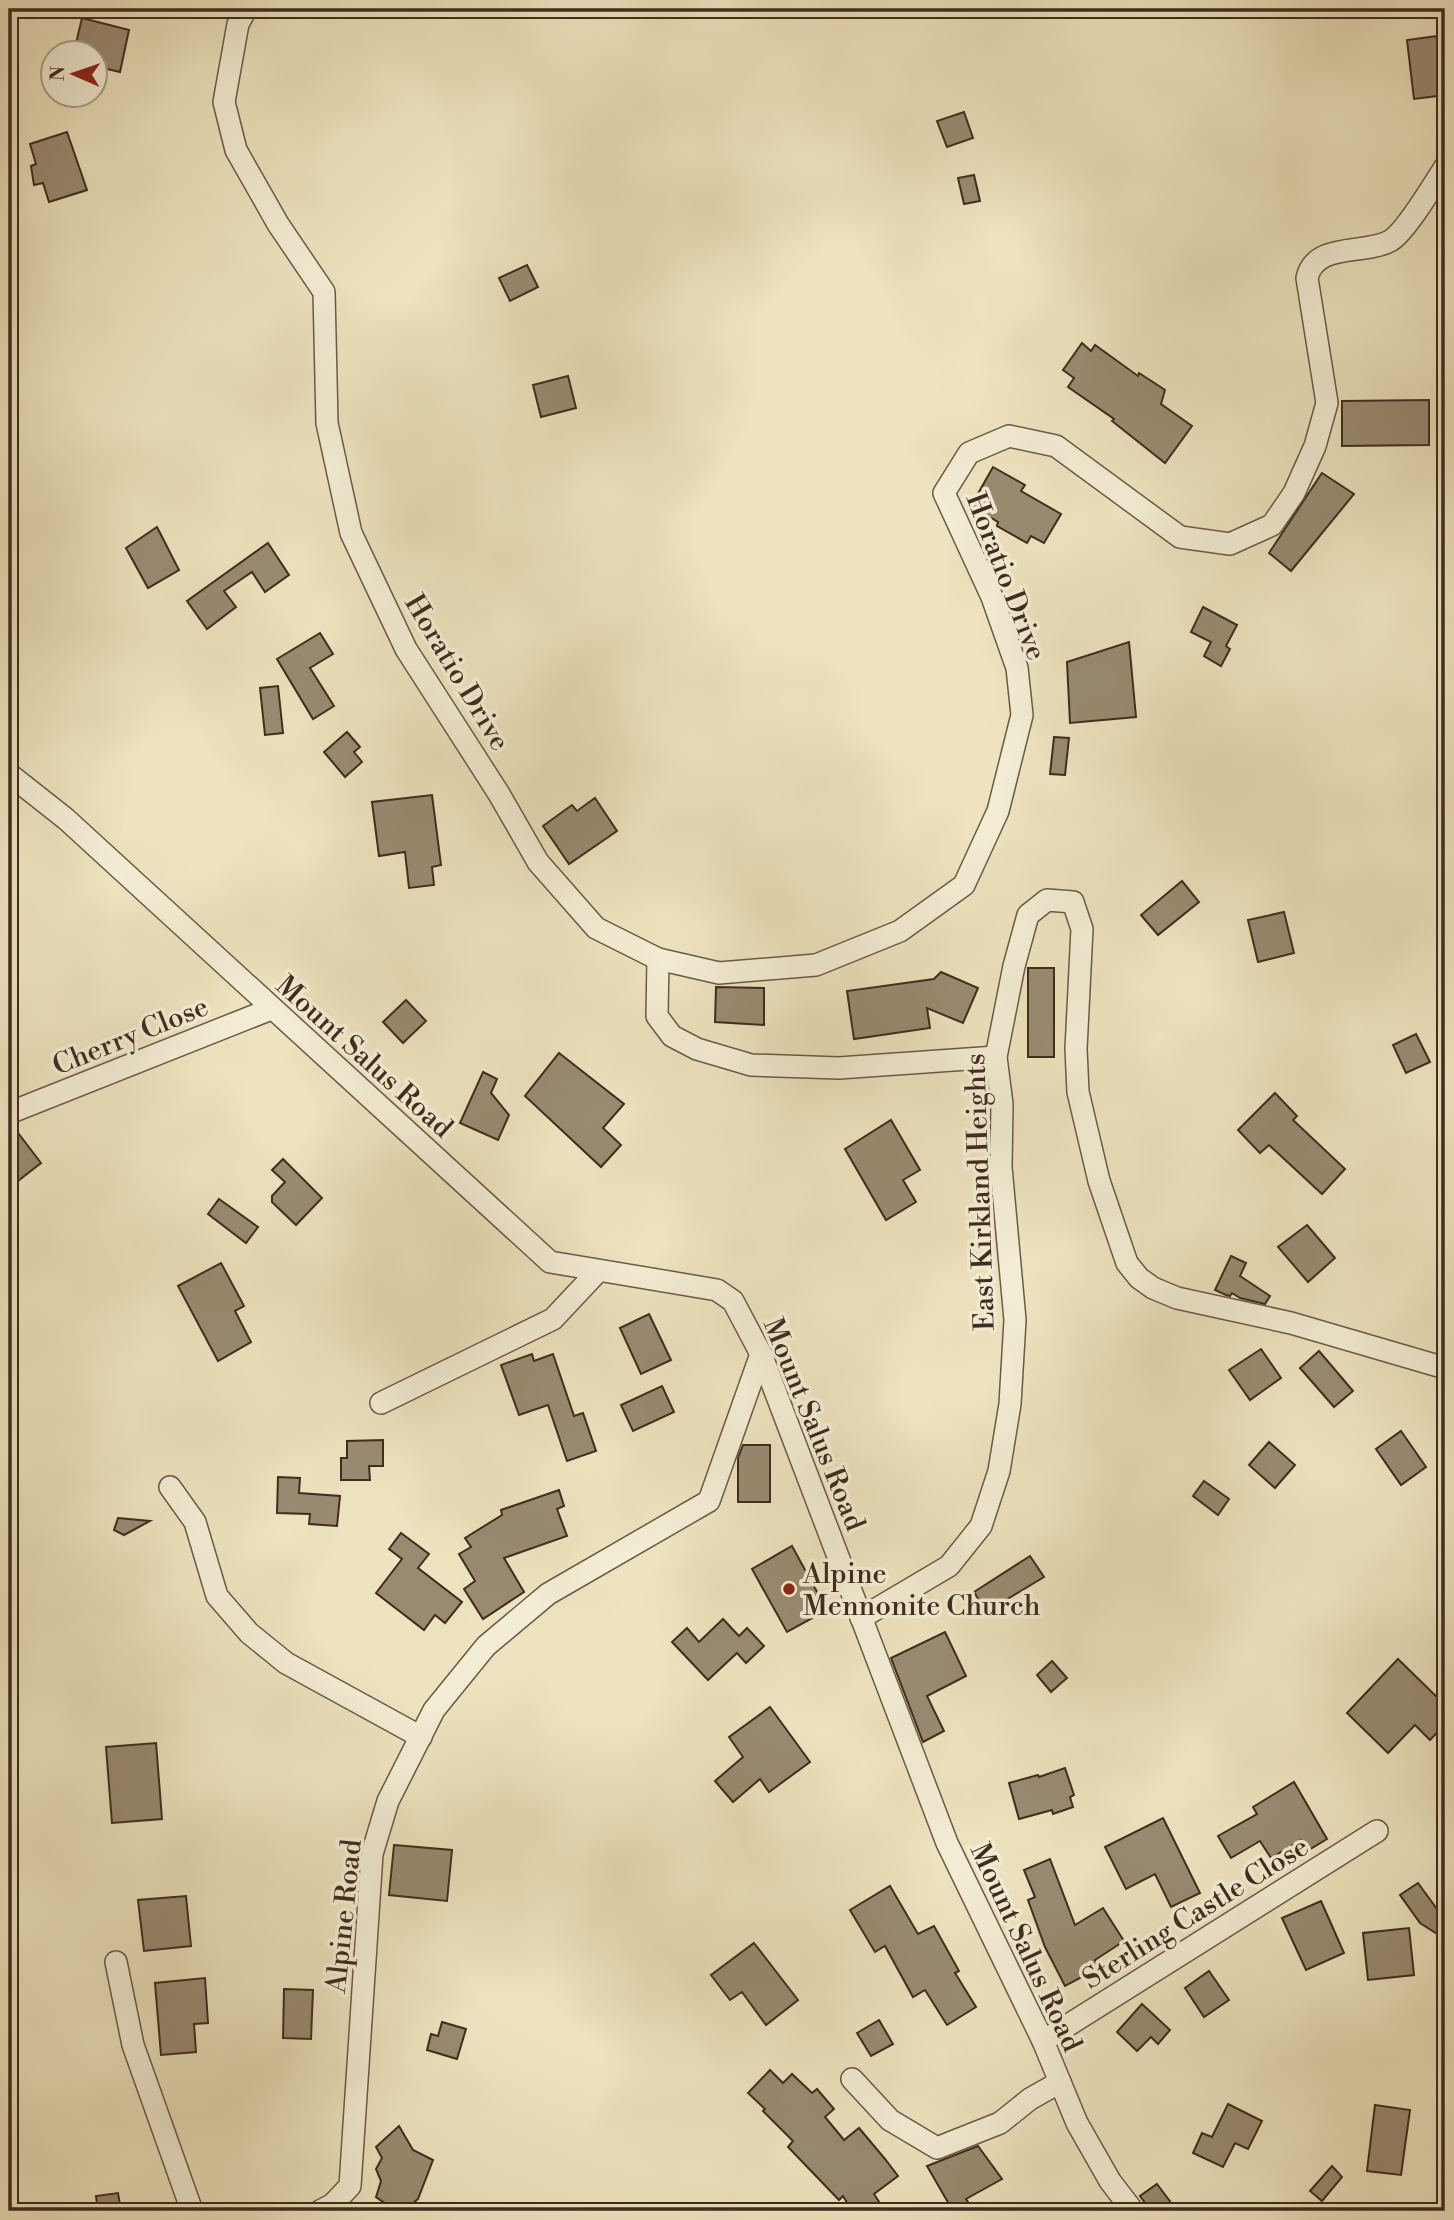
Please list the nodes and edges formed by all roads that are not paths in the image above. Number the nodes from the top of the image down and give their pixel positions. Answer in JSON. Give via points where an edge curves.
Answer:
{"nodes":[{"id":1,"x":246,"y":9,"type":"edge"},
{"id":2,"x":1445,"y":167,"type":"edge"},
{"id":3,"x":9,"y":775,"type":"edge"},
{"id":4,"x":658,"y":960,"type":"junction"},
{"id":5,"x":271,"y":1009,"type":"junction"},
{"id":6,"x":996,"y":1057,"type":"junction"},
{"id":7,"x":9,"y":1113,"type":"edge"},
{"id":8,"x":597,"y":1271,"type":"junction"},
{"id":9,"x":761,"y":1354,"type":"junction"},
{"id":10,"x":1445,"y":1368,"type":"edge"},
{"id":11,"x":381,"y":1403,"type":"dead end"},
{"id":12,"x":170,"y":1488,"type":"dead end"},
{"id":13,"x":861,"y":1618,"type":"junction"},
{"id":14,"x":421,"y":1737,"type":"junction"},
{"id":15,"x":1377,"y":1831,"type":"dead end"},
{"id":16,"x":116,"y":1962,"type":"dead end"},
{"id":17,"x":1043,"y":2041,"type":"junction"},
{"id":18,"x":852,"y":2078,"type":"dead end"},
{"id":19,"x":1060,"y":2082,"type":"junction"},
{"id":20,"x":192,"y":2211,"type":"edge"},
{"id":21,"x":320,"y":2211,"type":"edge"},
{"id":22,"x":1133,"y":2211,"type":"edge"}],
"edges":[{"from":1,"to":4,"type":"street","name":"Horatio Drive","via":[[224,102],[236,150],[324,292],[327,423],[351,533],[406,649],[538,862],[596,928]]},
{"from":2,"to":4,"type":"street","name":"Horatio Drive","via":[[1390,241],[1320,257],[1309,268],[1327,403],[1310,458],[1272,526],[1230,544],[1180,537],[1056,446],[1009,436],[969,453],[944,493],[992,597],[1017,668],[1022,715],[998,811],[964,885],[900,931],[816,965],[719,973]]},
{"from":3,"to":5,"type":"street","name":"Mount Salus Road","via":[[66,819]]},
{"from":4,"to":6,"type":"street","via":[[657,1016],[672,1036],[708,1053],[751,1065],[839,1068]]},
{"from":5,"to":7,"type":"street","name":"Cherry Close"},
{"from":5,"to":8,"type":"street","name":"Mount Salus Road","via":[[550,1262]]},
{"from":6,"to":10,"type":"street","name":"East Kirkland Heights","via":[[1028,915],[1047,900],[1073,902],[1082,929],[1078,1092],[1099,1181],[1127,1263],[1153,1288],[1177,1298],[1291,1323]]},
{"from":6,"to":13,"type":"street","name":"East Kirkland Heights","via":[[1015,1320],[1010,1404],[999,1471],[981,1526],[949,1566]]},
{"from":8,"to":9,"type":"street","name":"Mount Salus Road","via":[[717,1290],[733,1301]]},
{"from":8,"to":11,"type":"street","via":[[554,1319]]},
{"from":9,"to":13,"type":"street","name":"Mount Salus Road"},
{"from":9,"to":14,"type":"street","name":"Alpine Road","via":[[709,1501],[548,1594],[486,1646],[434,1710]]},
{"from":12,"to":14,"type":"street","via":[[195,1522],[217,1596],[250,1633],[285,1663]]},
{"from":13,"to":17,"type":"street","name":"Mount Salus Road","via":[[947,1843]]},
{"from":14,"to":21,"type":"street","name":"Alpine Road","via":[[388,1801],[372,1854],[350,2186]]},
{"from":15,"to":17,"type":"street","name":"Sterling Castle Close"},
{"from":16,"to":20,"type":"street","via":[[134,2045]]},
{"from":17,"to":19,"type":"street","name":"Mount Salus Road"},
{"from":18,"to":19,"type":"street","via":[[890,2120],[937,2148],[1000,2123]]},
{"from":19,"to":22,"type":"street","name":"Mount Salus Road","via":[[1077,2123]]}]}
